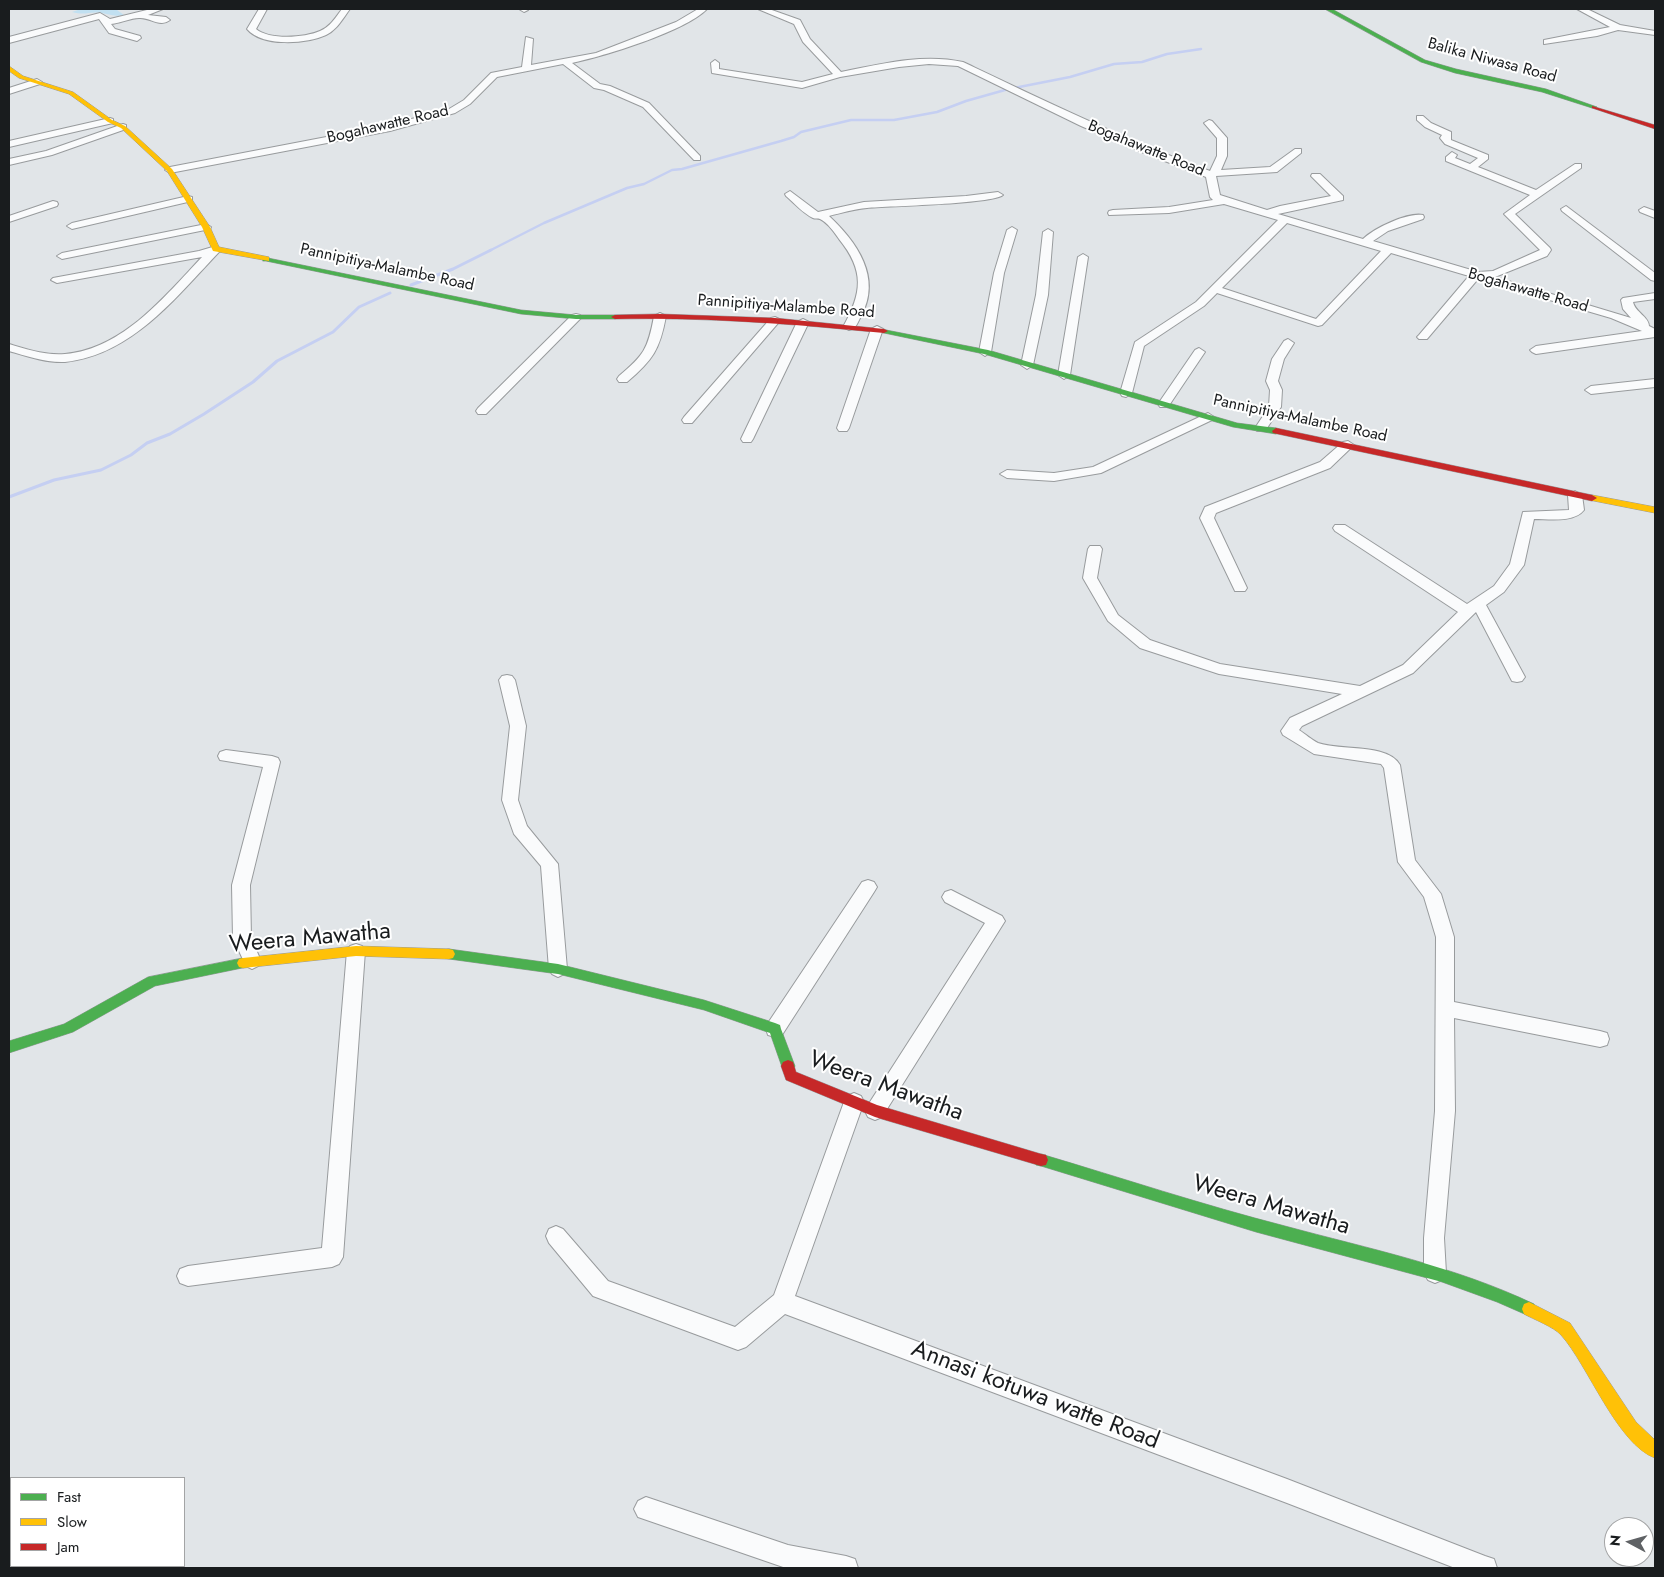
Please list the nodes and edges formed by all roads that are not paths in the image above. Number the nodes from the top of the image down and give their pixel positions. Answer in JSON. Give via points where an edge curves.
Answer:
{"nodes":[{"id":1,"x":158,"y":9,"type":"edge"},
{"id":2,"x":263,"y":9,"type":"edge"},
{"id":3,"x":346,"y":9,"type":"edge"},
{"id":4,"x":703,"y":9,"type":"edge"},
{"id":5,"x":762,"y":9,"type":"edge"},
{"id":6,"x":1328,"y":9,"type":"edge"},
{"id":7,"x":1581,"y":9,"type":"edge"},
{"id":8,"x":140,"y":15,"type":"junction"},
{"id":9,"x":166,"y":20,"type":"dead end"},
{"id":10,"x":105,"y":21,"type":"junction"},
{"id":11,"x":1618,"y":26,"type":"junction"},
{"id":12,"x":1655,"y":33,"type":"edge"},
{"id":13,"x":137,"y":38,"type":"dead end"},
{"id":14,"x":529,"y":39,"type":"dead end"},
{"id":15,"x":9,"y":40,"type":"edge"},
{"id":16,"x":1547,"y":42,"type":"dead end"},
{"id":17,"x":565,"y":62,"type":"junction"},
{"id":18,"x":715,"y":63,"type":"dead end"},
{"id":19,"x":9,"y":68,"type":"edge"},
{"id":20,"x":526,"y":69,"type":"junction"},
{"id":21,"x":839,"y":75,"type":"junction"},
{"id":22,"x":36,"y":82,"type":"junction"},
{"id":23,"x":9,"y":91,"type":"edge"},
{"id":24,"x":1420,"y":118,"type":"dead end"},
{"id":25,"x":110,"y":121,"type":"junction"},
{"id":26,"x":1209,"y":123,"type":"dead end"},
{"id":27,"x":124,"y":127,"type":"junction"},
{"id":28,"x":1655,"y":127,"type":"edge"},
{"id":29,"x":9,"y":144,"type":"edge"},
{"id":30,"x":1298,"y":151,"type":"dead end"},
{"id":31,"x":1452,"y":156,"type":"dead end"},
{"id":32,"x":697,"y":158,"type":"dead end"},
{"id":33,"x":9,"y":162,"type":"edge"},
{"id":34,"x":1578,"y":166,"type":"dead end"},
{"id":35,"x":1470,"y":168,"type":"junction"},
{"id":36,"x":170,"y":170,"type":"junction"},
{"id":37,"x":1213,"y":174,"type":"junction"},
{"id":38,"x":1316,"y":176,"type":"dead end"},
{"id":39,"x":790,"y":194,"type":"dead end"},
{"id":40,"x":1536,"y":194,"type":"junction"},
{"id":41,"x":998,"y":195,"type":"dead end"},
{"id":42,"x":188,"y":199,"type":"junction"},
{"id":43,"x":1224,"y":201,"type":"junction"},
{"id":44,"x":53,"y":204,"type":"dead end"},
{"id":45,"x":1566,"y":210,"type":"dead end"},
{"id":46,"x":1644,"y":210,"type":"dead end"},
{"id":47,"x":1113,"y":213,"type":"dead end"},
{"id":48,"x":1270,"y":214,"type":"junction"},
{"id":49,"x":1655,"y":214,"type":"edge"},
{"id":50,"x":816,"y":216,"type":"junction"},
{"id":51,"x":1419,"y":217,"type":"dead end"},
{"id":52,"x":1286,"y":218,"type":"junction"},
{"id":53,"x":9,"y":219,"type":"edge"},
{"id":54,"x":72,"y":226,"type":"dead end"},
{"id":55,"x":206,"y":227,"type":"junction"},
{"id":56,"x":1012,"y":230,"type":"dead end"},
{"id":57,"x":1048,"y":232,"type":"dead end"},
{"id":58,"x":1366,"y":242,"type":"junction"},
{"id":59,"x":1389,"y":249,"type":"junction"},
{"id":60,"x":216,"y":250,"type":"junction"},
{"id":61,"x":62,"y":256,"type":"dead end"},
{"id":62,"x":1083,"y":257,"type":"dead end"},
{"id":63,"x":1475,"y":276,"type":"junction"},
{"id":64,"x":1655,"y":278,"type":"edge"},
{"id":65,"x":57,"y":280,"type":"dead end"},
{"id":66,"x":1215,"y":288,"type":"junction"},
{"id":67,"x":1655,"y":296,"type":"edge"},
{"id":68,"x":660,"y":316,"type":"junction"},
{"id":69,"x":576,"y":317,"type":"junction"},
{"id":70,"x":775,"y":320,"type":"junction"},
{"id":71,"x":804,"y":322,"type":"junction"},
{"id":72,"x":849,"y":327,"type":"junction"},
{"id":73,"x":877,"y":329,"type":"junction"},
{"id":74,"x":1655,"y":334,"type":"edge"},
{"id":75,"x":1423,"y":337,"type":"dead end"},
{"id":76,"x":1288,"y":343,"type":"dead end"},
{"id":77,"x":9,"y":348,"type":"edge"},
{"id":78,"x":1536,"y":350,"type":"dead end"},
{"id":79,"x":985,"y":352,"type":"junction"},
{"id":80,"x":1198,"y":352,"type":"dead end"},
{"id":81,"x":1027,"y":365,"type":"junction"},
{"id":82,"x":1064,"y":375,"type":"junction"},
{"id":83,"x":623,"y":379,"type":"dead end"},
{"id":84,"x":1655,"y":383,"type":"edge"},
{"id":85,"x":1591,"y":390,"type":"dead end"},
{"id":86,"x":1126,"y":393,"type":"junction"},
{"id":87,"x":1164,"y":404,"type":"junction"},
{"id":88,"x":482,"y":411,"type":"dead end"},
{"id":89,"x":1208,"y":417,"type":"junction"},
{"id":90,"x":688,"y":420,"type":"dead end"},
{"id":91,"x":843,"y":428,"type":"dead end"},
{"id":92,"x":1261,"y":428,"type":"junction"},
{"id":93,"x":747,"y":440,"type":"dead end"},
{"id":94,"x":1348,"y":446,"type":"junction"},
{"id":95,"x":1007,"y":474,"type":"dead end"},
{"id":96,"x":1575,"y":495,"type":"junction"},
{"id":97,"x":1655,"y":510,"type":"edge"},
{"id":98,"x":1340,"y":528,"type":"dead end"},
{"id":99,"x":1095,"y":549,"type":"dead end"},
{"id":100,"x":1240,"y":588,"type":"dead end"},
{"id":101,"x":1473,"y":607,"type":"junction"},
{"id":102,"x":1517,"y":677,"type":"dead end"},
{"id":103,"x":507,"y":680,"type":"dead end"},
{"id":104,"x":1360,"y":691,"type":"junction"},
{"id":105,"x":226,"y":756,"type":"dead end"},
{"id":106,"x":868,"y":887,"type":"dead end"},
{"id":107,"x":951,"y":897,"type":"dead end"},
{"id":108,"x":356,"y":951,"type":"junction"},
{"id":109,"x":252,"y":961,"type":"junction"},
{"id":110,"x":558,"y":969,"type":"junction"},
{"id":111,"x":1446,"y":1008,"type":"junction"},
{"id":112,"x":774,"y":1029,"type":"junction"},
{"id":113,"x":1600,"y":1040,"type":"dead end"},
{"id":114,"x":9,"y":1047,"type":"edge"},
{"id":115,"x":854,"y":1102,"type":"junction"},
{"id":116,"x":875,"y":1111,"type":"junction"},
{"id":117,"x":556,"y":1236,"type":"dead end"},
{"id":118,"x":1435,"y":1273,"type":"junction"},
{"id":119,"x":188,"y":1276,"type":"dead end"},
{"id":120,"x":782,"y":1302,"type":"junction"},
{"id":121,"x":1655,"y":1450,"type":"edge"},
{"id":122,"x":646,"y":1509,"type":"dead end"},
{"id":123,"x":846,"y":1568,"type":"edge"},
{"id":124,"x":1485,"y":1568,"type":"edge"}],
"edges":[{"from":1,"to":8,"type":"street"},
{"from":2,"to":3,"type":"street","via":[[251,29],[260,36],[277,40],[323,33]]},
{"from":4,"to":17,"type":"street","name":"Bogahawatte Road","via":[[679,24],[598,55]]},
{"from":5,"to":21,"type":"street","via":[[797,22],[806,40]]},
{"from":6,"to":28,"type":"street","name":"Balika Niwasa Road","via":[[1423,61],[1544,90]]},
{"from":7,"to":11,"type":"street"},
{"from":8,"to":9,"type":"street"},
{"from":8,"to":10,"type":"street"},
{"from":10,"to":13,"type":"street","via":[[112,31]]},
{"from":10,"to":15,"type":"street","via":[[100,16]]},
{"from":11,"to":12,"type":"street"},
{"from":11,"to":16,"type":"street"},
{"from":14,"to":20,"type":"street"},
{"from":17,"to":20,"type":"street","name":"Bogahawatte Road"},
{"from":17,"to":32,"type":"street","via":[[597,86],[646,105]]},
{"from":18,"to":21,"type":"street","name":"Bogahawatte Road","via":[[715,71],[802,85]]},
{"from":19,"to":22,"type":"street"},
{"from":20,"to":36,"type":"street","name":"Bogahawatte Road","via":[[494,75],[467,102],[452,111],[390,128]]},
{"from":21,"to":37,"type":"street","name":"Bogahawatte Road","via":[[892,64],[938,60],[960,64],[1084,124]]},
{"from":22,"to":23,"type":"street"},
{"from":22,"to":25,"type":"street","via":[[71,93]]},
{"from":24,"to":35,"type":"street","via":[[1448,134],[1445,138],[1448,142],[1485,157]]},
{"from":25,"to":27,"type":"street"},
{"from":25,"to":29,"type":"street"},
{"from":26,"to":37,"type":"street","via":[[1222,138],[1222,156]]},
{"from":27,"to":33,"type":"street","via":[[49,153]]},
{"from":27,"to":36,"type":"street"},
{"from":30,"to":37,"type":"street","via":[[1273,170]]},
{"from":31,"to":35,"type":"street","via":[[1449,159]]},
{"from":34,"to":40,"type":"street"},
{"from":35,"to":40,"type":"street"},
{"from":36,"to":42,"type":"street"},
{"from":37,"to":43,"type":"street","name":"Bogahawatte Road","via":[[1215,198]]},
{"from":38,"to":48,"type":"street","via":[[1339,198],[1280,209]]},
{"from":39,"to":50,"type":"street"},
{"from":40,"to":63,"type":"street","via":[[1509,214],[1546,250],[1495,274]]},
{"from":41,"to":50,"type":"street","via":[[864,205]]},
{"from":42,"to":54,"type":"street"},
{"from":42,"to":55,"type":"street"},
{"from":43,"to":47,"type":"street","via":[[1169,210]]},
{"from":43,"to":48,"type":"street","name":"Bogahawatte Road"},
{"from":44,"to":53,"type":"street"},
{"from":45,"to":64,"type":"street"},
{"from":46,"to":49,"type":"street"},
{"from":48,"to":52,"type":"street","name":"Bogahawatte Road"},
{"from":50,"to":72,"type":"street","via":[[822,216],[831,223],[857,256],[864,278],[861,302]]},
{"from":51,"to":58,"type":"street","via":[[1389,226]]},
{"from":52,"to":58,"type":"street","name":"Bogahawatte Road"},
{"from":52,"to":66,"type":"street"},
{"from":55,"to":60,"type":"street"},
{"from":55,"to":61,"type":"street"},
{"from":56,"to":79,"type":"street"},
{"from":57,"to":81,"type":"street","via":[[1042,295]]},
{"from":58,"to":59,"type":"street","name":"Bogahawatte Road"},
{"from":59,"to":63,"type":"street","name":"Bogahawatte Road"},
{"from":59,"to":66,"type":"street","via":[[1318,323]]},
{"from":60,"to":65,"type":"street"},
{"from":60,"to":69,"type":"street","name":"Pannipitiya-Malambe Road","via":[[521,312]]},
{"from":60,"to":77,"type":"street","via":[[134,330],[100,349],[64,358]]},
{"from":62,"to":82,"type":"street"},
{"from":63,"to":74,"type":"street","name":"Bogahawatte Road","via":[[1615,316]]},
{"from":63,"to":75,"type":"street"},
{"from":66,"to":86,"type":"street","via":[[1200,304],[1139,344]]},
{"from":67,"to":74,"type":"street","via":[[1628,300],[1629,309]]},
{"from":68,"to":69,"type":"street","name":"Pannipitiya-Malambe Road"},
{"from":68,"to":70,"type":"street","name":"Pannipitiya-Malambe Road"},
{"from":68,"to":83,"type":"street","via":[[655,346],[646,360]]},
{"from":69,"to":88,"type":"street"},
{"from":70,"to":71,"type":"street","name":"Pannipitiya-Malambe Road"},
{"from":70,"to":90,"type":"street"},
{"from":71,"to":72,"type":"street","name":"Pannipitiya-Malambe Road"},
{"from":71,"to":93,"type":"street"},
{"from":72,"to":73,"type":"street","name":"Pannipitiya-Malambe Road"},
{"from":73,"to":79,"type":"street","name":"Pannipitiya-Malambe Road"},
{"from":73,"to":91,"type":"street"},
{"from":74,"to":78,"type":"street"},
{"from":76,"to":92,"type":"street","via":[[1278,359],[1272,380],[1276,390],[1275,407]]},
{"from":79,"to":81,"type":"street","name":"Pannipitiya-Malambe Road"},
{"from":80,"to":87,"type":"street"},
{"from":81,"to":82,"type":"street","name":"Pannipitiya-Malambe Road"},
{"from":82,"to":86,"type":"street","name":"Pannipitiya-Malambe Road"},
{"from":84,"to":85,"type":"street"},
{"from":86,"to":87,"type":"street","name":"Pannipitiya-Malambe Road"},
{"from":87,"to":89,"type":"street","name":"Pannipitiya-Malambe Road"},
{"from":89,"to":92,"type":"street","name":"Pannipitiya-Malambe Road"},
{"from":89,"to":95,"type":"street","via":[[1096,470],[1054,477]]},
{"from":92,"to":94,"type":"street","name":"Pannipitiya-Malambe Road"},
{"from":94,"to":96,"type":"street","name":"Pannipitiya-Malambe Road"},
{"from":94,"to":100,"type":"street","via":[[1325,465],[1210,510],[1207,518]]},
{"from":96,"to":97,"type":"street","name":"Pannipitiya-Malambe Road"},
{"from":96,"to":101,"type":"street","via":[[1577,510],[1572,514],[1528,515],[1517,565],[1499,589]]},
{"from":98,"to":101,"type":"street"},
{"from":99,"to":104,"type":"street","via":[[1090,578],[1113,618],[1145,644],[1219,669]]},
{"from":101,"to":102,"type":"street"},
{"from":101,"to":104,"type":"street","via":[[1408,669]]},
{"from":103,"to":110,"type":"street","via":[[518,726],[510,800],[520,829],[549,864]]},
{"from":104,"to":111,"type":"street","via":[[1296,722],[1289,731],[1314,748],[1385,759],[1392,765],[1406,862],[1432,894],[1445,937]]},
{"from":105,"to":109,"type":"street","via":[[272,762],[242,885],[242,938]]},
{"from":106,"to":112,"type":"street"},
{"from":107,"to":116,"type":"street","via":[[996,921]]},
{"from":108,"to":109,"type":"street","name":"Weera Mawatha"},
{"from":108,"to":110,"type":"street","name":"Weera Mawatha","via":[[461,954]]},
{"from":108,"to":119,"type":"street","via":[[332,1257]]},
{"from":109,"to":114,"type":"street","name":"Weera Mawatha","via":[[152,981],[68,1028]]},
{"from":110,"to":112,"type":"street","name":"Weera Mawatha","via":[[704,1005]]},
{"from":111,"to":113,"type":"street"},
{"from":111,"to":118,"type":"street","via":[[1445,1111],[1434,1238]]},
{"from":112,"to":115,"type":"street","name":"Weera Mawatha","via":[[791,1076]]},
{"from":115,"to":116,"type":"street","name":"Weera Mawatha"},
{"from":115,"to":120,"type":"street"},
{"from":116,"to":118,"type":"street","name":"Weera Mawatha","via":[[1280,1232]]},
{"from":117,"to":120,"type":"street","via":[[600,1289],[738,1339]]},
{"from":118,"to":121,"type":"street","name":"Weera Mawatha","via":[[1510,1299],[1565,1328],[1630,1428]]},
{"from":120,"to":124,"type":"street","name":"Annasi kotuwa watte Road"},
{"from":122,"to":123,"type":"street","via":[[788,1557]]}]}
